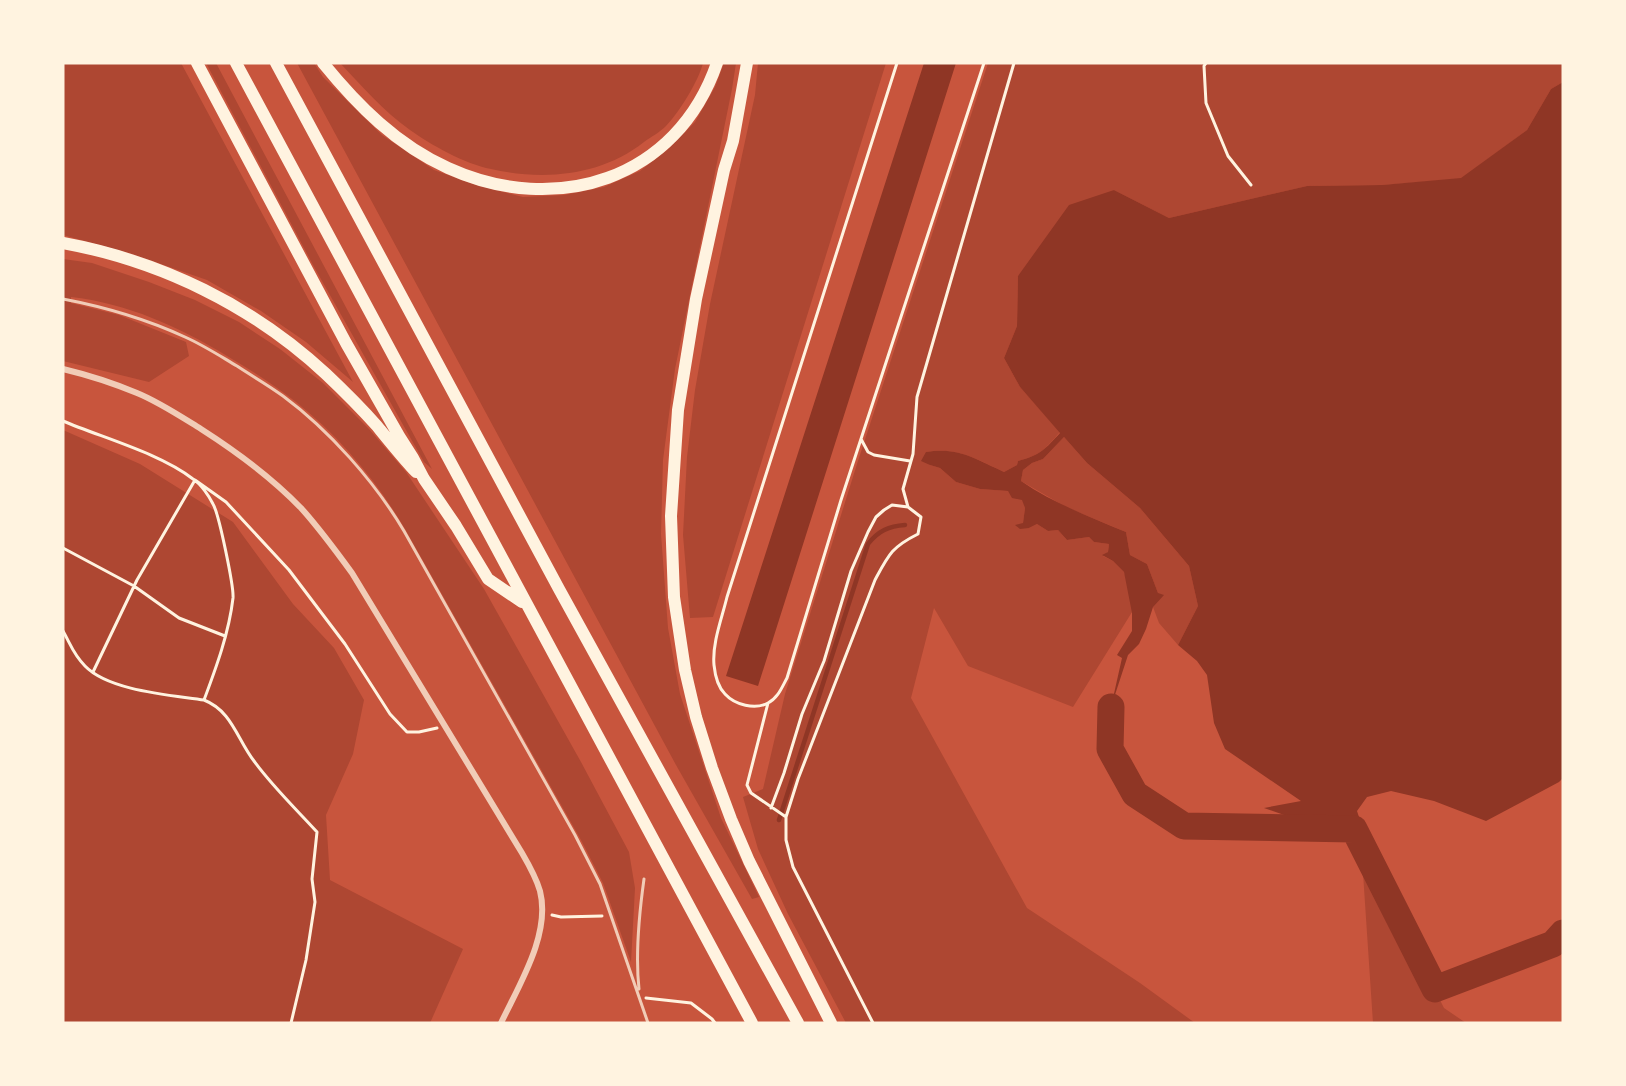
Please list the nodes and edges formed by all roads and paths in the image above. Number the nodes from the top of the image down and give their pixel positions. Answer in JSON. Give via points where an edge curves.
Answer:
{"nodes":[{"id":1,"x":197,"y":63,"type":"edge"},
{"id":2,"x":236,"y":63,"type":"edge"},
{"id":3,"x":276,"y":63,"type":"edge"},
{"id":4,"x":323,"y":63,"type":"edge"},
{"id":5,"x":717,"y":63,"type":"edge"},
{"id":6,"x":747,"y":63,"type":"edge"},
{"id":7,"x":897,"y":63,"type":"edge"},
{"id":8,"x":984,"y":63,"type":"edge"},
{"id":9,"x":1014,"y":63,"type":"edge"},
{"id":10,"x":1206,"y":63,"type":"edge"},
{"id":11,"x":1251,"y":185,"type":"dead end"},
{"id":12,"x":63,"y":243,"type":"edge"},
{"id":13,"x":63,"y":299,"type":"edge"},
{"id":14,"x":63,"y":369,"type":"edge"},
{"id":15,"x":63,"y":421,"type":"edge"},
{"id":16,"x":861,"y":439,"type":"junction"},
{"id":17,"x":911,"y":461,"type":"junction"},
{"id":18,"x":424,"y":479,"type":"junction"},
{"id":19,"x":195,"y":480,"type":"junction"},
{"id":20,"x":909,"y":507,"type":"junction"},
{"id":21,"x":63,"y":548,"type":"edge"},
{"id":22,"x":134,"y":586,"type":"junction"},
{"id":23,"x":526,"y":605,"type":"junction"},
{"id":24,"x":63,"y":631,"type":"edge"},
{"id":25,"x":225,"y":636,"type":"junction"},
{"id":26,"x":93,"y":672,"type":"junction"},
{"id":27,"x":204,"y":700,"type":"junction"},
{"id":28,"x":768,"y":704,"type":"junction"},
{"id":29,"x":445,"y":726,"type":"junction"},
{"id":30,"x":771,"y":808,"type":"junction"},
{"id":31,"x":786,"y":817,"type":"junction"},
{"id":32,"x":644,"y":879,"type":"dead end"},
{"id":33,"x":542,"y":910,"type":"junction"},
{"id":34,"x":615,"y":927,"type":"junction"},
{"id":35,"x":639,"y":997,"type":"junction"},
{"id":36,"x":291,"y":1023,"type":"edge"},
{"id":37,"x":501,"y":1023,"type":"edge"},
{"id":38,"x":648,"y":1023,"type":"edge"},
{"id":39,"x":715,"y":1023,"type":"edge"},
{"id":40,"x":752,"y":1023,"type":"edge"},
{"id":41,"x":798,"y":1023,"type":"edge"},
{"id":42,"x":831,"y":1023,"type":"edge"},
{"id":43,"x":873,"y":1023,"type":"edge"}],
"edges":[{"from":1,"to":18,"type":"highway","via":[[346,343]]},
{"from":2,"to":23,"type":"highway"},
{"from":3,"to":41,"type":"highway"},
{"from":4,"to":5,"type":"highway","via":[[374,119],[428,158],[492,184],[550,189],[603,180],[647,158],[688,120]]},
{"from":6,"to":42,"type":"highway","via":[[696,299],[678,410],[671,516],[674,597],[696,717],[727,809]]},
{"from":7,"to":28,"type":"path","via":[[727,597],[716,643],[714,664],[718,683],[726,695],[744,705]]},
{"from":8,"to":16,"type":"path"},
{"from":9,"to":17,"type":"path","via":[[917,397]]},
{"from":10,"to":11,"type":"path","via":[[1206,103],[1227,156]]},
{"from":12,"to":18,"type":"highway","via":[[165,272],[242,311],[324,372]]},
{"from":13,"to":34,"type":"lane","via":[[149,322],[187,337],[223,358],[283,396],[367,479],[404,531],[575,835],[600,884]]},
{"from":14,"to":29,"type":"street","via":[[138,393],[173,412],[254,465],[278,486],[352,573]]},
{"from":15,"to":19,"type":"path","via":[[161,460]]},
{"from":16,"to":17,"type":"path","via":[[874,455]]},
{"from":16,"to":28,"type":"path","via":[[787,678]]},
{"from":17,"to":20,"type":"path","via":[[903,489]]},
{"from":18,"to":23,"type":"highway","via":[[488,579]]},
{"from":19,"to":22,"type":"path"},
{"from":19,"to":25,"type":"path","via":[[214,505],[226,553],[233,596]]},
{"from":19,"to":29,"type":"path","via":[[226,502],[289,570],[406,732]]},
{"from":20,"to":30,"type":"path","via":[[892,505],[876,517],[868,532],[851,571],[824,661]]},
{"from":20,"to":31,"type":"path","via":[[921,517],[918,534],[887,556],[875,580]]},
{"from":21,"to":22,"type":"path"},
{"from":22,"to":25,"type":"path","via":[[179,618]]},
{"from":22,"to":26,"type":"path"},
{"from":23,"to":40,"type":"highway"},
{"from":24,"to":26,"type":"path","via":[[73,653]]},
{"from":25,"to":27,"type":"path"},
{"from":26,"to":27,"type":"path","via":[[112,683]]},
{"from":27,"to":36,"type":"path","via":[[224,714],[254,761],[317,832],[312,879],[315,902]]},
{"from":28,"to":30,"type":"path","via":[[747,785],[751,793]]},
{"from":29,"to":33,"type":"street","via":[[535,875]]},
{"from":30,"to":31,"type":"path"},
{"from":31,"to":43,"type":"path","via":[[786,840],[793,867]]},
{"from":32,"to":35,"type":"lane","via":[[639,919]]},
{"from":33,"to":34,"type":"path","via":[[561,918],[606,916]]},
{"from":33,"to":37,"type":"street","via":[[534,954]]},
{"from":34,"to":35,"type":"lane"},
{"from":35,"to":38,"type":"lane"},
{"from":35,"to":39,"type":"path","via":[[691,1003]]}]}
